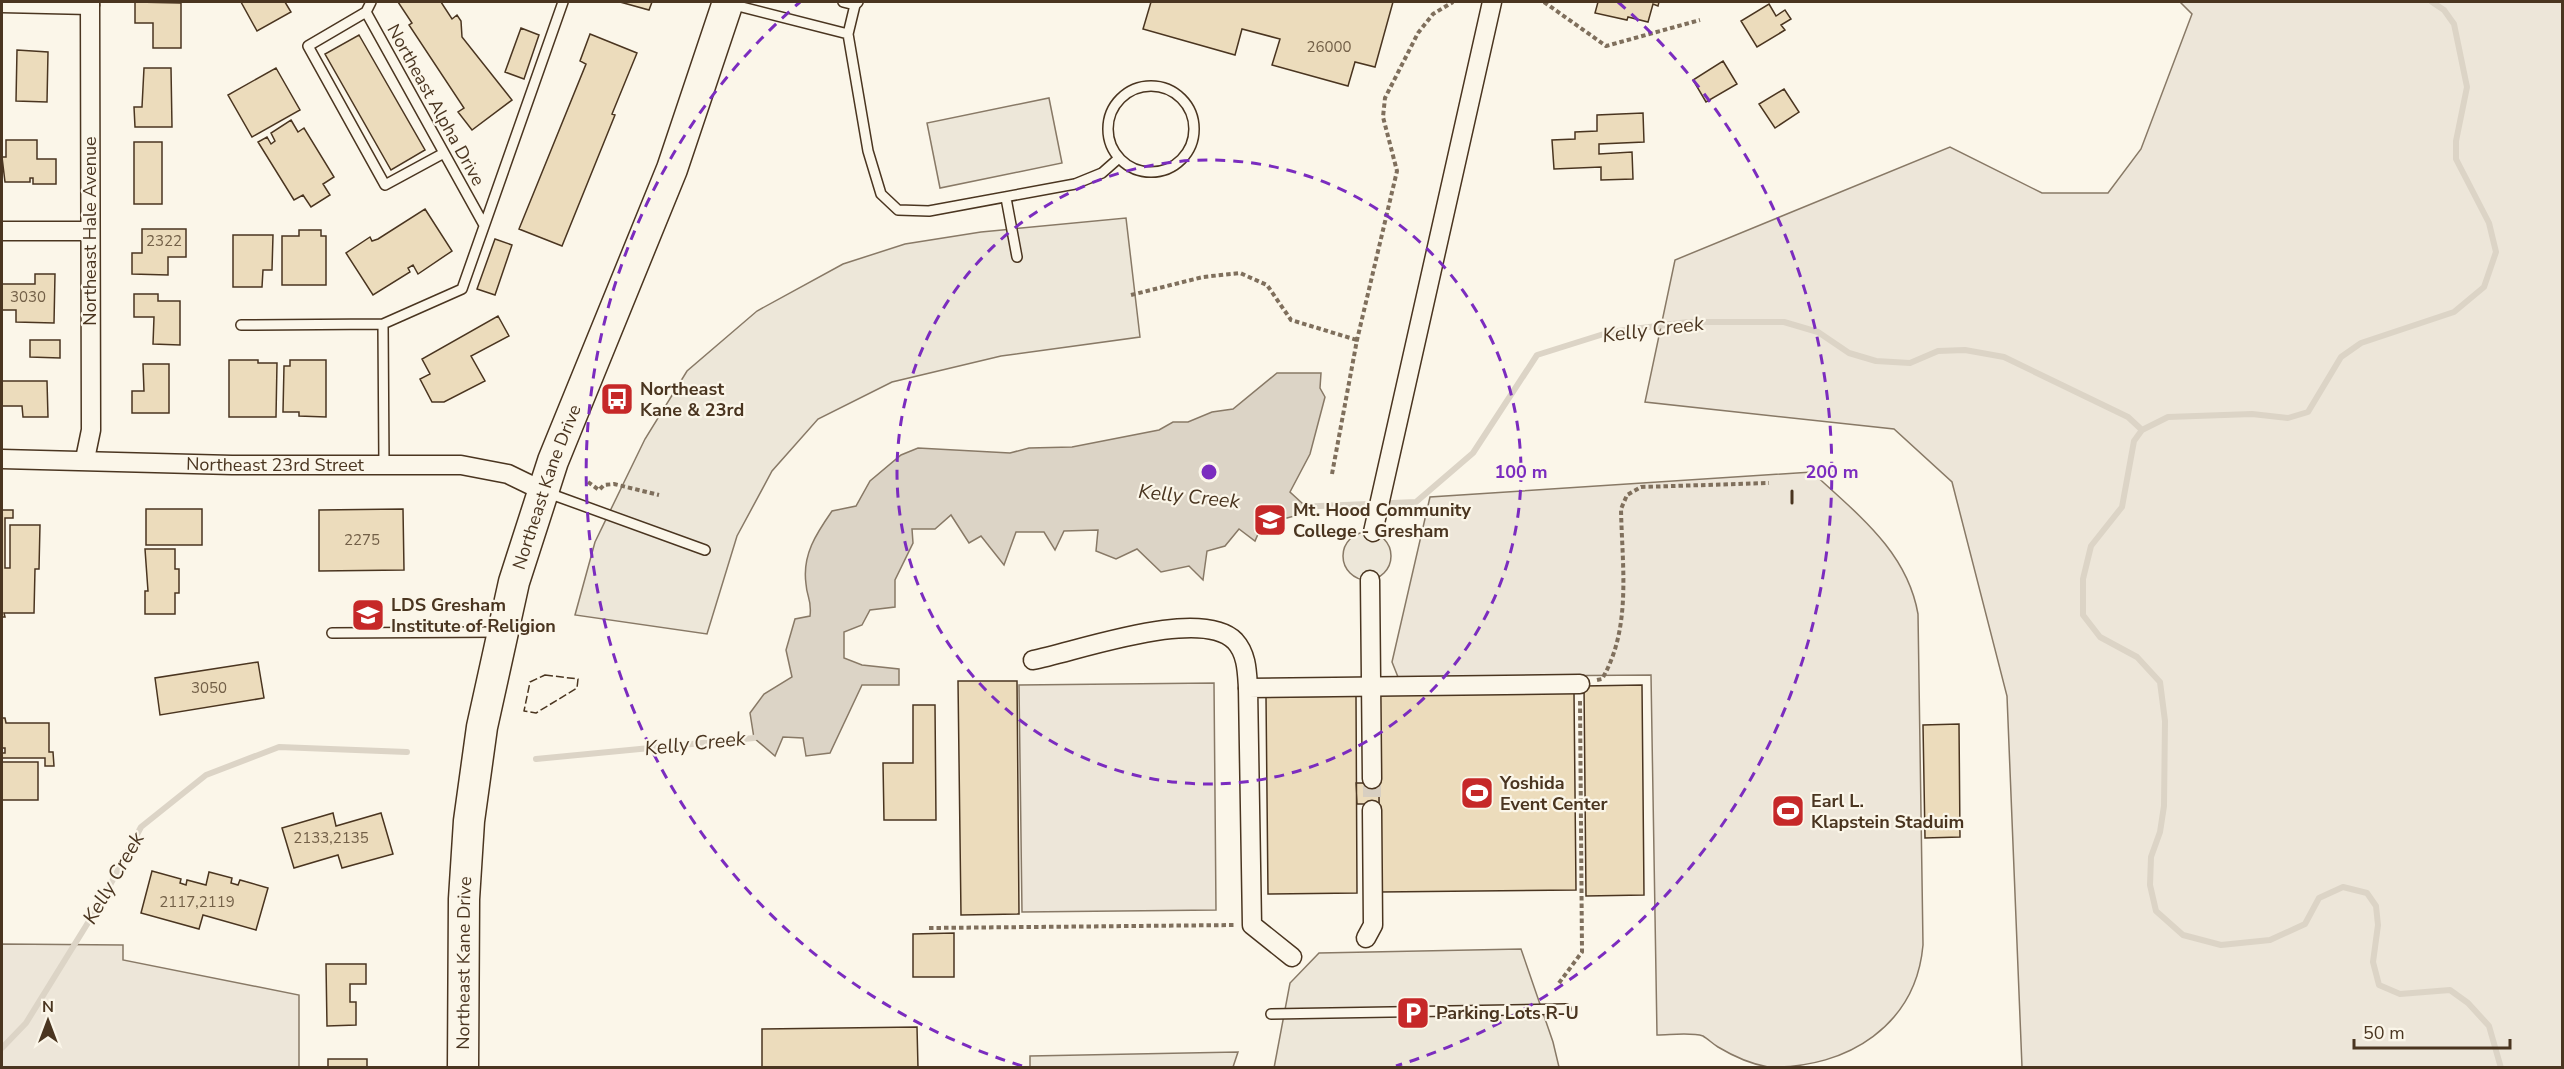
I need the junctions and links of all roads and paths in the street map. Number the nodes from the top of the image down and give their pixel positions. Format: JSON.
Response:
{"nodes":[{"id":1,"x":371,"y":2,"type":"edge"},
{"id":2,"x":562,"y":2,"type":"edge"},
{"id":3,"x":843,"y":2,"type":"edge"},
{"id":4,"x":1453,"y":2,"type":"edge"},
{"id":5,"x":1492,"y":2,"type":"edge"},
{"id":6,"x":1545,"y":2,"type":"edge"},
{"id":7,"x":2,"y":3,"type":"edge"},
{"id":8,"x":90,"y":3,"type":"edge"},
{"id":9,"x":728,"y":3,"type":"edge"},
{"id":10,"x":857,"y":3,"type":"edge"},
{"id":11,"x":366,"y":12,"type":"junction"},
{"id":12,"x":1700,"y":20,"type":"dead end"},
{"id":13,"x":848,"y":34,"type":"junction"},
{"id":14,"x":444,"y":153,"type":"junction"},
{"id":15,"x":1119,"y":158,"type":"junction"},
{"id":16,"x":1006,"y":198,"type":"junction"},
{"id":17,"x":484,"y":225,"type":"junction"},
{"id":18,"x":2,"y":231,"type":"edge"},
{"id":19,"x":89,"y":231,"type":"junction"},
{"id":20,"x":1017,"y":257,"type":"dead end"},
{"id":21,"x":1131,"y":295,"type":"dead end"},
{"id":22,"x":382,"y":324,"type":"junction"},
{"id":23,"x":241,"y":326,"type":"dead end"},
{"id":24,"x":1357,"y":340,"type":"junction"},
{"id":25,"x":2,"y":459,"type":"edge"},
{"id":26,"x":85,"y":459,"type":"junction"},
{"id":27,"x":384,"y":465,"type":"junction"},
{"id":28,"x":1332,"y":474,"type":"dead end"},
{"id":29,"x":588,"y":482,"type":"dead end"},
{"id":30,"x":1769,"y":483,"type":"dead end"},
{"id":31,"x":543,"y":491,"type":"junction"},
{"id":32,"x":659,"y":495,"type":"dead end"},
{"id":33,"x":1373,"y":532,"type":"dead end"},
{"id":34,"x":705,"y":550,"type":"dead end"},
{"id":35,"x":1370,"y":580,"type":"dead end"},
{"id":36,"x":502,"y":632,"type":"junction"},
{"id":37,"x":332,"y":633,"type":"dead end"},
{"id":38,"x":1033,"y":660,"type":"dead end"},
{"id":39,"x":1580,"y":684,"type":"junction"},
{"id":40,"x":1372,"y":686,"type":"junction"},
{"id":41,"x":1248,"y":688,"type":"junction"},
{"id":42,"x":1372,"y":779,"type":"tunnel mouth"},
{"id":43,"x":1372,"y":810,"type":"tunnel mouth"},
{"id":44,"x":1251,"y":925,"type":"junction"},
{"id":45,"x":929,"y":928,"type":"dead end"},
{"id":46,"x":1366,"y":938,"type":"dead end"},
{"id":47,"x":1292,"y":957,"type":"dead end"},
{"id":48,"x":1559,"y":983,"type":"dead end"},
{"id":49,"x":1566,"y":1009,"type":"dead end"},
{"id":50,"x":1271,"y":1014,"type":"dead end"},
{"id":51,"x":463,"y":1068,"type":"edge"}],
"edges":[{"from":1,"to":11,"type":"lane","name":"Northeast Alpha Drive"},
{"from":2,"to":17,"type":"lane","name":"Northeast Alpha Drive"},
{"from":3,"to":10,"type":"lane"},
{"from":4,"to":24,"type":"path"},
{"from":5,"to":33,"type":"street"},
{"from":6,"to":12,"type":"path"},
{"from":7,"to":8,"type":"street"},
{"from":8,"to":19,"type":"street","name":"Northeast Hale Avenue"},
{"from":9,"to":13,"type":"lane"},
{"from":9,"to":31,"type":"main road","name":"Northeast Kane Drive"},
{"from":10,"to":13,"type":"lane"},
{"from":11,"to":14,"type":"lane","name":"Northeast Alpha Drive"},
{"from":11,"to":14,"type":"lane"},
{"from":13,"to":16,"type":"lane"},
{"from":14,"to":17,"type":"lane","name":"Northeast Alpha Drive"},
{"from":15,"to":15,"type":"lane"},
{"from":15,"to":16,"type":"lane"},
{"from":16,"to":20,"type":"lane"},
{"from":17,"to":22,"type":"lane","name":"Northeast Alpha Drive"},
{"from":18,"to":19,"type":"street"},
{"from":19,"to":26,"type":"street","name":"Northeast Hale Avenue"},
{"from":21,"to":24,"type":"path"},
{"from":22,"to":23,"type":"lane"},
{"from":22,"to":27,"type":"lane"},
{"from":24,"to":28,"type":"path"},
{"from":25,"to":26,"type":"street","name":"Northeast 23rd Street"},
{"from":26,"to":27,"type":"street","name":"Northeast 23rd Street"},
{"from":27,"to":31,"type":"street","name":"Northeast 23rd Street"},
{"from":29,"to":32,"type":"path"},
{"from":30,"to":39,"type":"path"},
{"from":31,"to":34,"type":"lane"},
{"from":31,"to":36,"type":"main road","name":"Northeast Kane Drive"},
{"from":35,"to":40,"type":"street"},
{"from":36,"to":37,"type":"lane"},
{"from":36,"to":51,"type":"main road","name":"Northeast Kane Drive"},
{"from":38,"to":41,"type":"street"},
{"from":39,"to":40,"type":"street"},
{"from":39,"to":48,"type":"path"},
{"from":40,"to":41,"type":"street"},
{"from":40,"to":42,"type":"street"},
{"from":41,"to":44,"type":"street"},
{"from":43,"to":46,"type":"street"},
{"from":44,"to":45,"type":"path"},
{"from":44,"to":47,"type":"street"},
{"from":49,"to":50,"type":"lane"}]}
